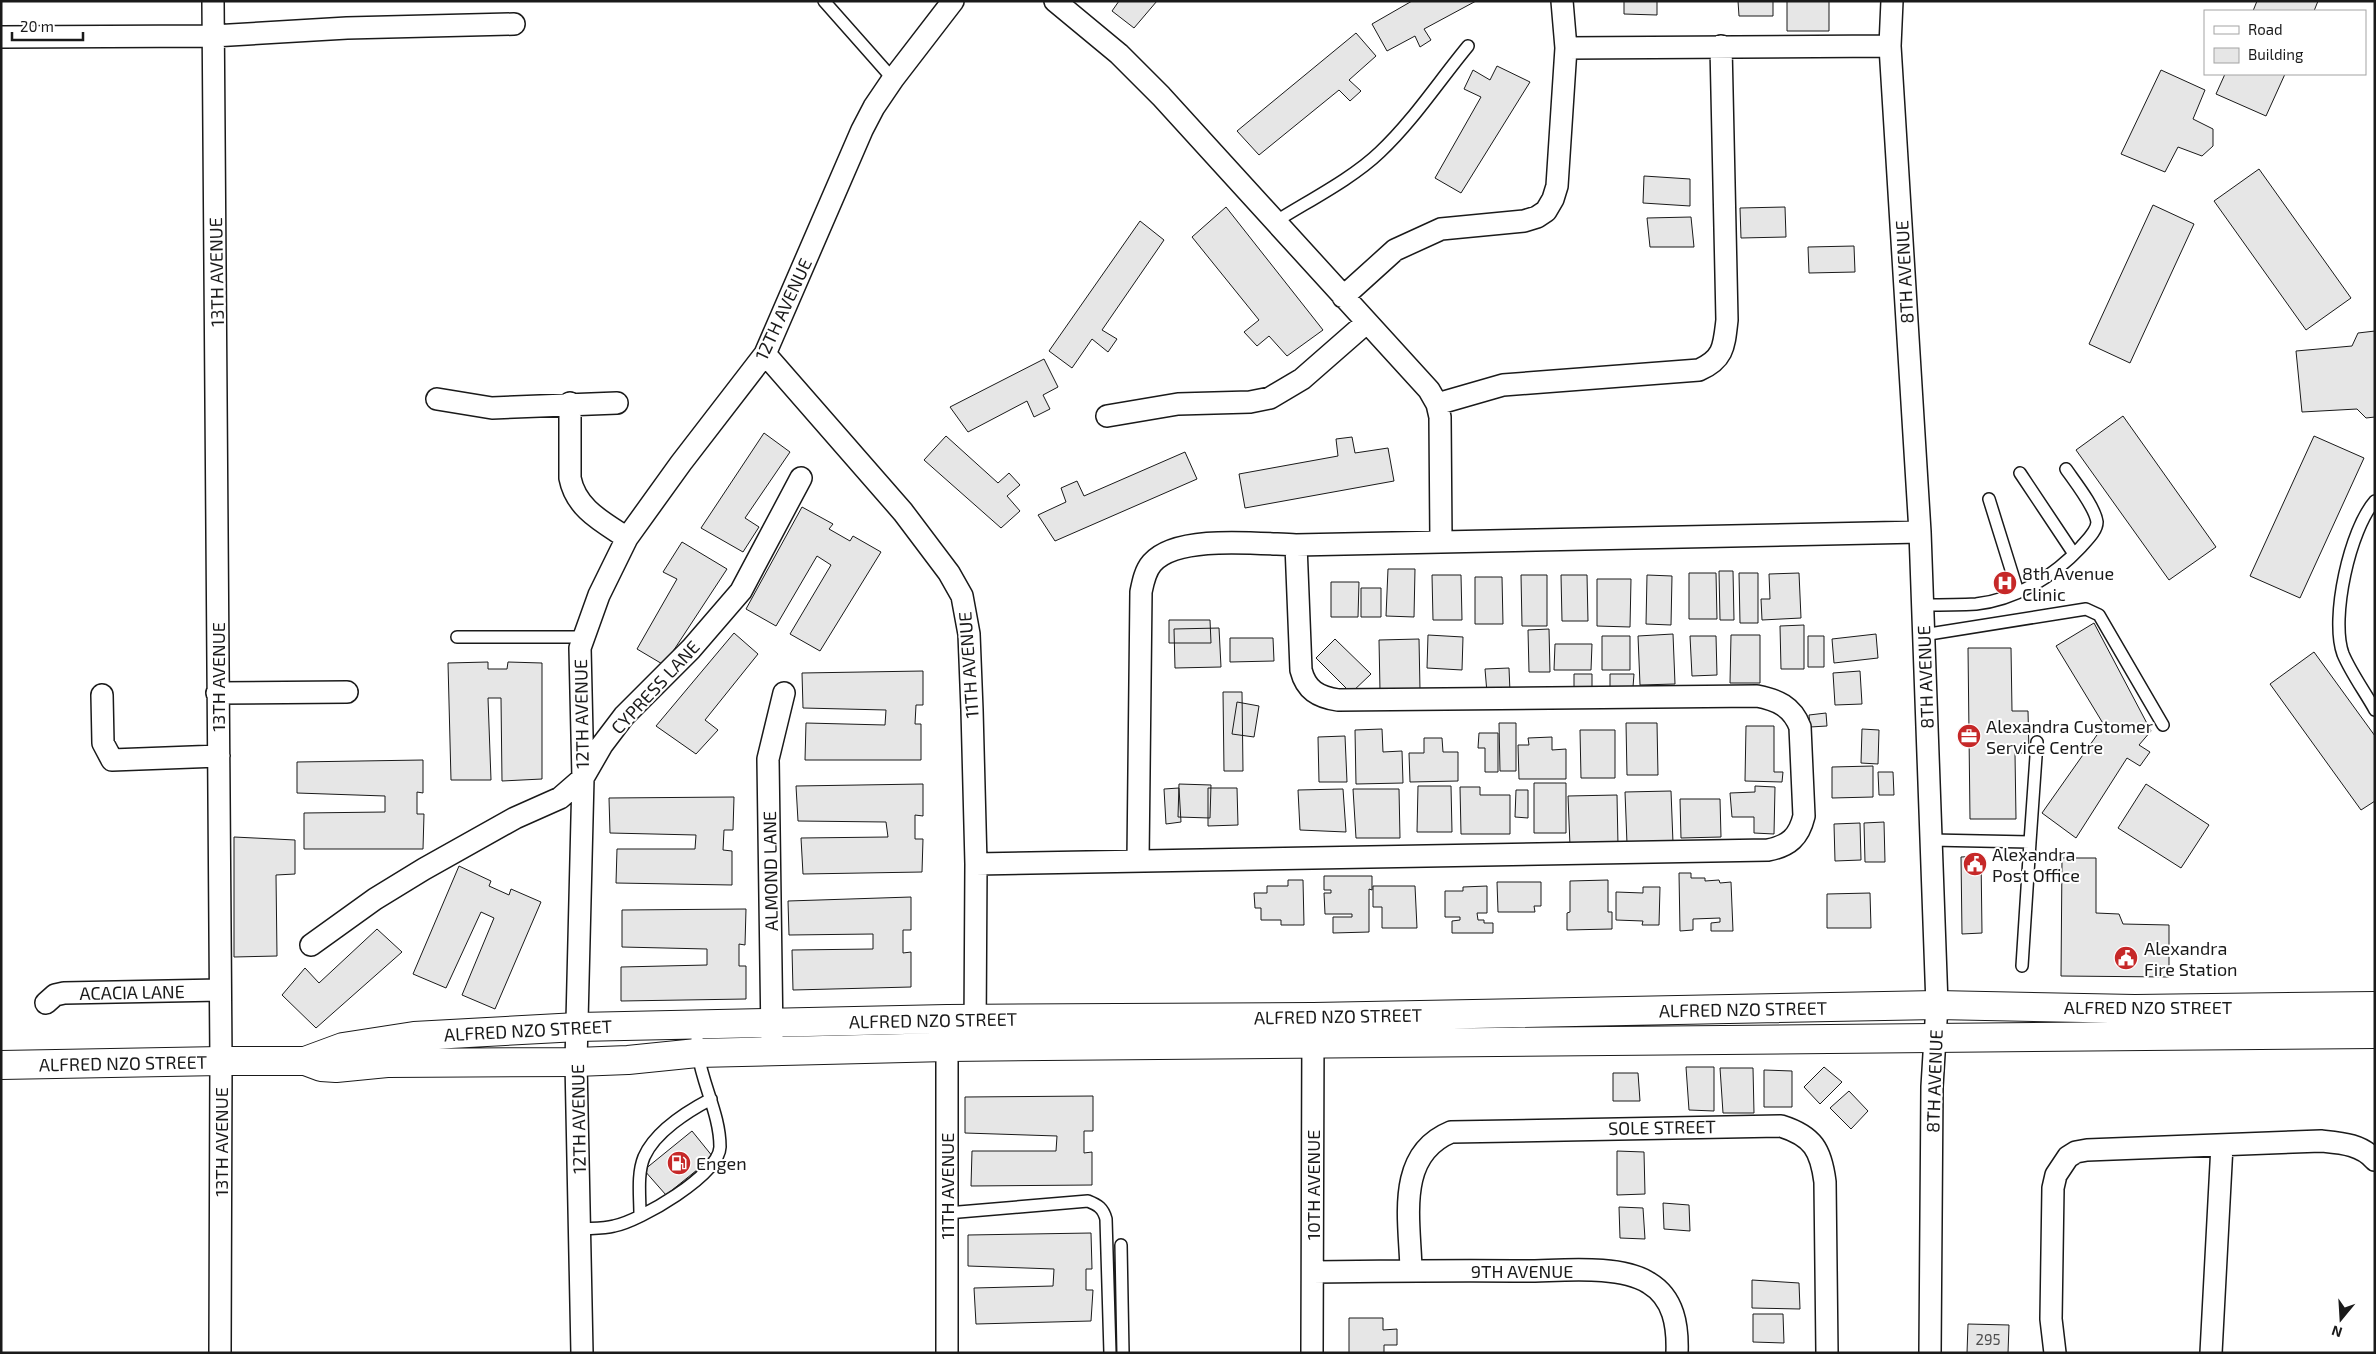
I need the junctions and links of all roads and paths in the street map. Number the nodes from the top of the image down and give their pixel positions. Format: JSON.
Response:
{"nodes":[{"id":1,"x":213,"y":1,"type":"edge"},
{"id":2,"x":824,"y":1,"type":"edge"},
{"id":3,"x":953,"y":1,"type":"edge"},
{"id":4,"x":1055,"y":1,"type":"edge"},
{"id":5,"x":1562,"y":1,"type":"edge"},
{"id":6,"x":1892,"y":1,"type":"edge"},
{"id":7,"x":514,"y":24,"type":"dead end"},
{"id":8,"x":213,"y":36,"type":"junction"},
{"id":9,"x":1,"y":37,"type":"edge"},
{"id":10,"x":1468,"y":46,"type":"dead end"},
{"id":11,"x":1721,"y":46,"type":"junction"},
{"id":12,"x":1890,"y":46,"type":"junction"},
{"id":13,"x":1566,"y":48,"type":"junction"},
{"id":14,"x":894,"y":79,"type":"junction"},
{"id":15,"x":1274,"y":222,"type":"junction"},
{"id":16,"x":1343,"y":297,"type":"junction"},
{"id":17,"x":1366,"y":323,"type":"junction"},
{"id":18,"x":765,"y":354,"type":"junction"},
{"id":19,"x":437,"y":399,"type":"dead end"},
{"id":20,"x":617,"y":403,"type":"dead end"},
{"id":21,"x":570,"y":404,"type":"junction"},
{"id":22,"x":1437,"y":404,"type":"junction"},
{"id":23,"x":1107,"y":416,"type":"dead end"},
{"id":24,"x":2066,"y":469,"type":"dead end"},
{"id":25,"x":2020,"y":473,"type":"dead end"},
{"id":26,"x":801,"y":478,"type":"dead end"},
{"id":27,"x":1989,"y":499,"type":"dead end"},
{"id":28,"x":2375,"y":501,"type":"edge"},
{"id":29,"x":1920,"y":532,"type":"junction"},
{"id":30,"x":627,"y":538,"type":"junction"},
{"id":31,"x":1442,"y":541,"type":"junction"},
{"id":32,"x":1296,"y":545,"type":"junction"},
{"id":33,"x":2074,"y":554,"type":"junction"},
{"id":34,"x":2018,"y":592,"type":"junction"},
{"id":35,"x":1922,"y":605,"type":"junction"},
{"id":36,"x":1923,"y":635,"type":"junction"},
{"id":37,"x":456,"y":637,"type":"dead end"},
{"id":38,"x":583,"y":637,"type":"junction"},
{"id":39,"x":347,"y":692,"type":"dead end"},
{"id":40,"x":217,"y":693,"type":"junction"},
{"id":41,"x":784,"y":693,"type":"dead end"},
{"id":42,"x":102,"y":695,"type":"dead end"},
{"id":43,"x":2375,"y":710,"type":"edge"},
{"id":44,"x":2163,"y":725,"type":"dead end"},
{"id":45,"x":2037,"y":742,"type":"dead end"},
{"id":46,"x":219,"y":756,"type":"junction"},
{"id":47,"x":583,"y":778,"type":"junction"},
{"id":48,"x":1931,"y":840,"type":"junction"},
{"id":49,"x":2030,"y":842,"type":"junction"},
{"id":50,"x":1138,"y":861,"type":"junction"},
{"id":51,"x":976,"y":864,"type":"junction"},
{"id":52,"x":311,"y":944,"type":"dead end"},
{"id":53,"x":2022,"y":966,"type":"dead end"},
{"id":54,"x":220,"y":990,"type":"junction"},
{"id":55,"x":46,"y":1003,"type":"dead end"},
{"id":56,"x":1937,"y":1005,"type":"junction"},
{"id":57,"x":2375,"y":1006,"type":"edge"},
{"id":58,"x":947,"y":1019,"type":"junction"},
{"id":59,"x":975,"y":1019,"type":"junction"},
{"id":60,"x":772,"y":1022,"type":"junction"},
{"id":61,"x":2136,"y":1022,"type":"junction"},
{"id":62,"x":698,"y":1024,"type":"junction"},
{"id":63,"x":578,"y":1027,"type":"junction"},
{"id":64,"x":1313,"y":1030,"type":"junction"},
{"id":65,"x":2375,"y":1034,"type":"edge"},
{"id":66,"x":1936,"y":1038,"type":"junction"},
{"id":67,"x":947,"y":1046,"type":"junction"},
{"id":68,"x":976,"y":1046,"type":"junction"},
{"id":69,"x":773,"y":1051,"type":"junction"},
{"id":70,"x":697,"y":1054,"type":"junction"},
{"id":71,"x":221,"y":1061,"type":"junction"},
{"id":72,"x":305,"y":1061,"type":"junction"},
{"id":73,"x":576,"y":1062,"type":"junction"},
{"id":74,"x":1,"y":1066,"type":"edge"},
{"id":75,"x":711,"y":1100,"type":"junction"},
{"id":76,"x":2222,"y":1145,"type":"junction"},
{"id":77,"x":2375,"y":1160,"type":"edge"},
{"id":78,"x":947,"y":1213,"type":"junction"},
{"id":79,"x":640,"y":1214,"type":"junction"},
{"id":80,"x":579,"y":1228,"type":"junction"},
{"id":81,"x":1121,"y":1245,"type":"dead end"},
{"id":82,"x":1411,"y":1270,"type":"junction"},
{"id":83,"x":1313,"y":1272,"type":"junction"},
{"id":84,"x":220,"y":1353,"type":"edge"},
{"id":85,"x":582,"y":1353,"type":"edge"},
{"id":86,"x":947,"y":1353,"type":"edge"},
{"id":87,"x":1110,"y":1353,"type":"edge"},
{"id":88,"x":1123,"y":1353,"type":"edge"},
{"id":89,"x":1312,"y":1353,"type":"edge"},
{"id":90,"x":1677,"y":1353,"type":"edge"},
{"id":91,"x":1827,"y":1353,"type":"edge"},
{"id":92,"x":1930,"y":1353,"type":"edge"},
{"id":93,"x":2055,"y":1353,"type":"edge"},
{"id":94,"x":2211,"y":1353,"type":"edge"}],
"edges":[{"from":1,"to":8,"type":"street","name":"13TH AVENUE"},
{"from":2,"to":14,"type":"lane"},
{"from":3,"to":14,"type":"street","name":"12TH AVENUE"},
{"from":4,"to":15,"type":"street"},
{"from":5,"to":13,"type":"street"},
{"from":6,"to":12,"type":"street","name":"8TH AVENUE"},
{"from":7,"to":8,"type":"street"},
{"from":8,"to":9,"type":"street"},
{"from":8,"to":40,"type":"street","name":"13TH AVENUE"},
{"from":10,"to":15,"type":"lane"},
{"from":11,"to":12,"type":"street"},
{"from":11,"to":13,"type":"street"},
{"from":11,"to":22,"type":"street"},
{"from":12,"to":29,"type":"street","name":"8TH AVENUE"},
{"from":13,"to":16,"type":"street"},
{"from":14,"to":18,"type":"street","name":"12TH AVENUE"},
{"from":15,"to":16,"type":"street"},
{"from":16,"to":17,"type":"street"},
{"from":17,"to":22,"type":"street"},
{"from":17,"to":23,"type":"street"},
{"from":18,"to":30,"type":"street","name":"12TH AVENUE"},
{"from":18,"to":51,"type":"street","name":"11TH AVENUE"},
{"from":19,"to":21,"type":"street"},
{"from":20,"to":21,"type":"street"},
{"from":21,"to":30,"type":"street"},
{"from":22,"to":31,"type":"street"},
{"from":24,"to":33,"type":"lane"},
{"from":25,"to":33,"type":"lane"},
{"from":26,"to":47,"type":"street","name":"CYPRESS LANE"},
{"from":27,"to":34,"type":"lane"},
{"from":28,"to":43,"type":"lane"},
{"from":29,"to":31,"type":"street"},
{"from":29,"to":35,"type":"street","name":"8TH AVENUE"},
{"from":30,"to":38,"type":"street","name":"12TH AVENUE"},
{"from":31,"to":32,"type":"street"},
{"from":32,"to":50,"type":"street"},
{"from":32,"to":50,"type":"street"},
{"from":33,"to":34,"type":"lane"},
{"from":34,"to":35,"type":"lane"},
{"from":35,"to":36,"type":"street","name":"8TH AVENUE"},
{"from":36,"to":44,"type":"lane"},
{"from":36,"to":48,"type":"street","name":"8TH AVENUE"},
{"from":37,"to":38,"type":"lane"},
{"from":38,"to":47,"type":"street","name":"12TH AVENUE"},
{"from":39,"to":40,"type":"street"},
{"from":40,"to":46,"type":"street","name":"13TH AVENUE"},
{"from":41,"to":60,"type":"street","name":"ALMOND LANE"},
{"from":42,"to":46,"type":"street"},
{"from":45,"to":49,"type":"lane"},
{"from":46,"to":54,"type":"street","name":"13TH AVENUE"},
{"from":47,"to":52,"type":"street","name":"CYPRESS LANE"},
{"from":47,"to":63,"type":"street","name":"12TH AVENUE"},
{"from":48,"to":49,"type":"lane"},
{"from":48,"to":56,"type":"street","name":"8TH AVENUE"},
{"from":49,"to":53,"type":"lane"},
{"from":50,"to":51,"type":"street"},
{"from":51,"to":59,"type":"street","name":"11TH AVENUE"},
{"from":54,"to":55,"type":"street","name":"ACACIA LANE"},
{"from":54,"to":71,"type":"street","name":"13TH AVENUE"},
{"from":56,"to":61,"type":"street","name":"ALFRED NZO STREET"},
{"from":56,"to":64,"type":"street","name":"ALFRED NZO STREET"},
{"from":56,"to":66,"type":"street","name":"8TH AVENUE"},
{"from":57,"to":61,"type":"street","name":"ALFRED NZO STREET"},
{"from":58,"to":59,"type":"street","name":"ALFRED NZO STREET"},
{"from":58,"to":60,"type":"street","name":"ALFRED NZO STREET"},
{"from":58,"to":67,"type":"street","name":"11TH AVENUE"},
{"from":59,"to":64,"type":"street","name":"ALFRED NZO STREET"},
{"from":59,"to":68,"type":"street","name":"11TH AVENUE"},
{"from":60,"to":62,"type":"street","name":"ALFRED NZO STREET"},
{"from":60,"to":69,"type":"street","name":"ALMOND LANE"},
{"from":61,"to":65,"type":"street","name":"ALFRED NZO STREET"},
{"from":61,"to":66,"type":"street","name":"ALFRED NZO STREET"},
{"from":62,"to":63,"type":"street","name":"ALFRED NZO STREET"},
{"from":62,"to":70,"type":"lane"},
{"from":63,"to":72,"type":"street","name":"ALFRED NZO STREET"},
{"from":63,"to":73,"type":"street","name":"12TH AVENUE"},
{"from":64,"to":66,"type":"street","name":"ALFRED NZO STREET"},
{"from":64,"to":68,"type":"street","name":"ALFRED NZO STREET"},
{"from":64,"to":83,"type":"street","name":"10TH AVENUE"},
{"from":66,"to":92,"type":"street","name":"8TH AVENUE"},
{"from":67,"to":68,"type":"street","name":"ALFRED NZO STREET"},
{"from":67,"to":69,"type":"street","name":"ALFRED NZO STREET"},
{"from":67,"to":78,"type":"street","name":"11TH AVENUE"},
{"from":69,"to":70,"type":"street","name":"ALFRED NZO STREET"},
{"from":70,"to":73,"type":"street","name":"ALFRED NZO STREET"},
{"from":70,"to":75,"type":"lane"},
{"from":71,"to":72,"type":"street","name":"ALFRED NZO STREET"},
{"from":71,"to":74,"type":"street","name":"ALFRED NZO STREET"},
{"from":71,"to":84,"type":"street","name":"13TH AVENUE"},
{"from":72,"to":73,"type":"street","name":"ALFRED NZO STREET"},
{"from":73,"to":80,"type":"street","name":"12TH AVENUE"},
{"from":75,"to":79,"type":"lane"},
{"from":75,"to":79,"type":"lane"},
{"from":76,"to":77,"type":"street"},
{"from":76,"to":93,"type":"street"},
{"from":76,"to":94,"type":"street"},
{"from":78,"to":86,"type":"street","name":"11TH AVENUE"},
{"from":78,"to":87,"type":"lane"},
{"from":79,"to":80,"type":"lane"},
{"from":80,"to":85,"type":"street","name":"12TH AVENUE"},
{"from":81,"to":88,"type":"lane"},
{"from":82,"to":83,"type":"street","name":"9TH AVENUE"},
{"from":82,"to":90,"type":"street","name":"9TH AVENUE"},
{"from":82,"to":91,"type":"street","name":"SOLE STREET"},
{"from":83,"to":89,"type":"street","name":"10TH AVENUE"}]}
